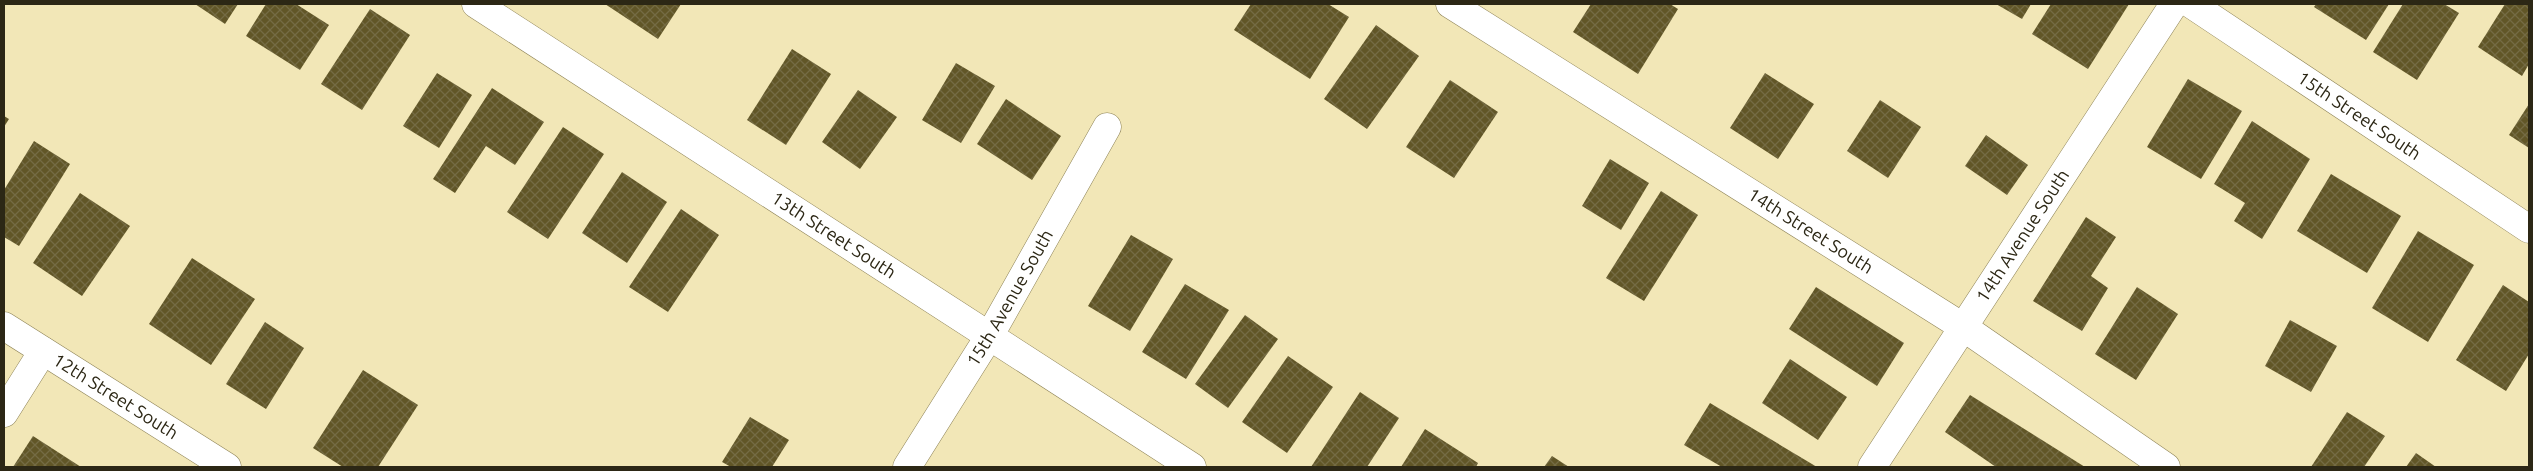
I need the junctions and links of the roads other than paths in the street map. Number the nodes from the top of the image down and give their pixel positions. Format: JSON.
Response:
{"nodes":[{"id":1,"x":476,"y":4,"type":"edge"},
{"id":2,"x":1450,"y":4,"type":"edge"},
{"id":3,"x":2174,"y":4,"type":"edge"},
{"id":4,"x":2191,"y":4,"type":"edge"},
{"id":5,"x":1107,"y":127,"type":"dead end"},
{"id":6,"x":2529,"y":229,"type":"edge"},
{"id":7,"x":4,"y":326,"type":"edge"},
{"id":8,"x":1963,"y":327,"type":"junction"},
{"id":9,"x":990,"y":335,"type":"junction"},
{"id":10,"x":43,"y":351,"type":"junction"},
{"id":11,"x":4,"y":412,"type":"edge"},
{"id":12,"x":227,"y":467,"type":"edge"},
{"id":13,"x":907,"y":467,"type":"edge"},
{"id":14,"x":1192,"y":467,"type":"edge"},
{"id":15,"x":1872,"y":467,"type":"edge"},
{"id":16,"x":2166,"y":467,"type":"edge"}],
"edges":[{"from":1,"to":9,"type":"street","name":"13th Street South"},
{"from":2,"to":8,"type":"street","name":"14th Street South"},
{"from":3,"to":8,"type":"street","name":"14th Avenue South"},
{"from":4,"to":6,"type":"street","name":"15th Street South"},
{"from":5,"to":9,"type":"street","name":"15th Avenue South"},
{"from":7,"to":10,"type":"street","name":"12th Street South"},
{"from":8,"to":15,"type":"street","name":"14th Avenue South"},
{"from":8,"to":16,"type":"street","name":"14th Street South"},
{"from":9,"to":13,"type":"street","name":"15th Avenue South"},
{"from":9,"to":14,"type":"street","name":"13th Street South"},
{"from":10,"to":11,"type":"street"},
{"from":10,"to":12,"type":"street","name":"12th Street South"}]}
